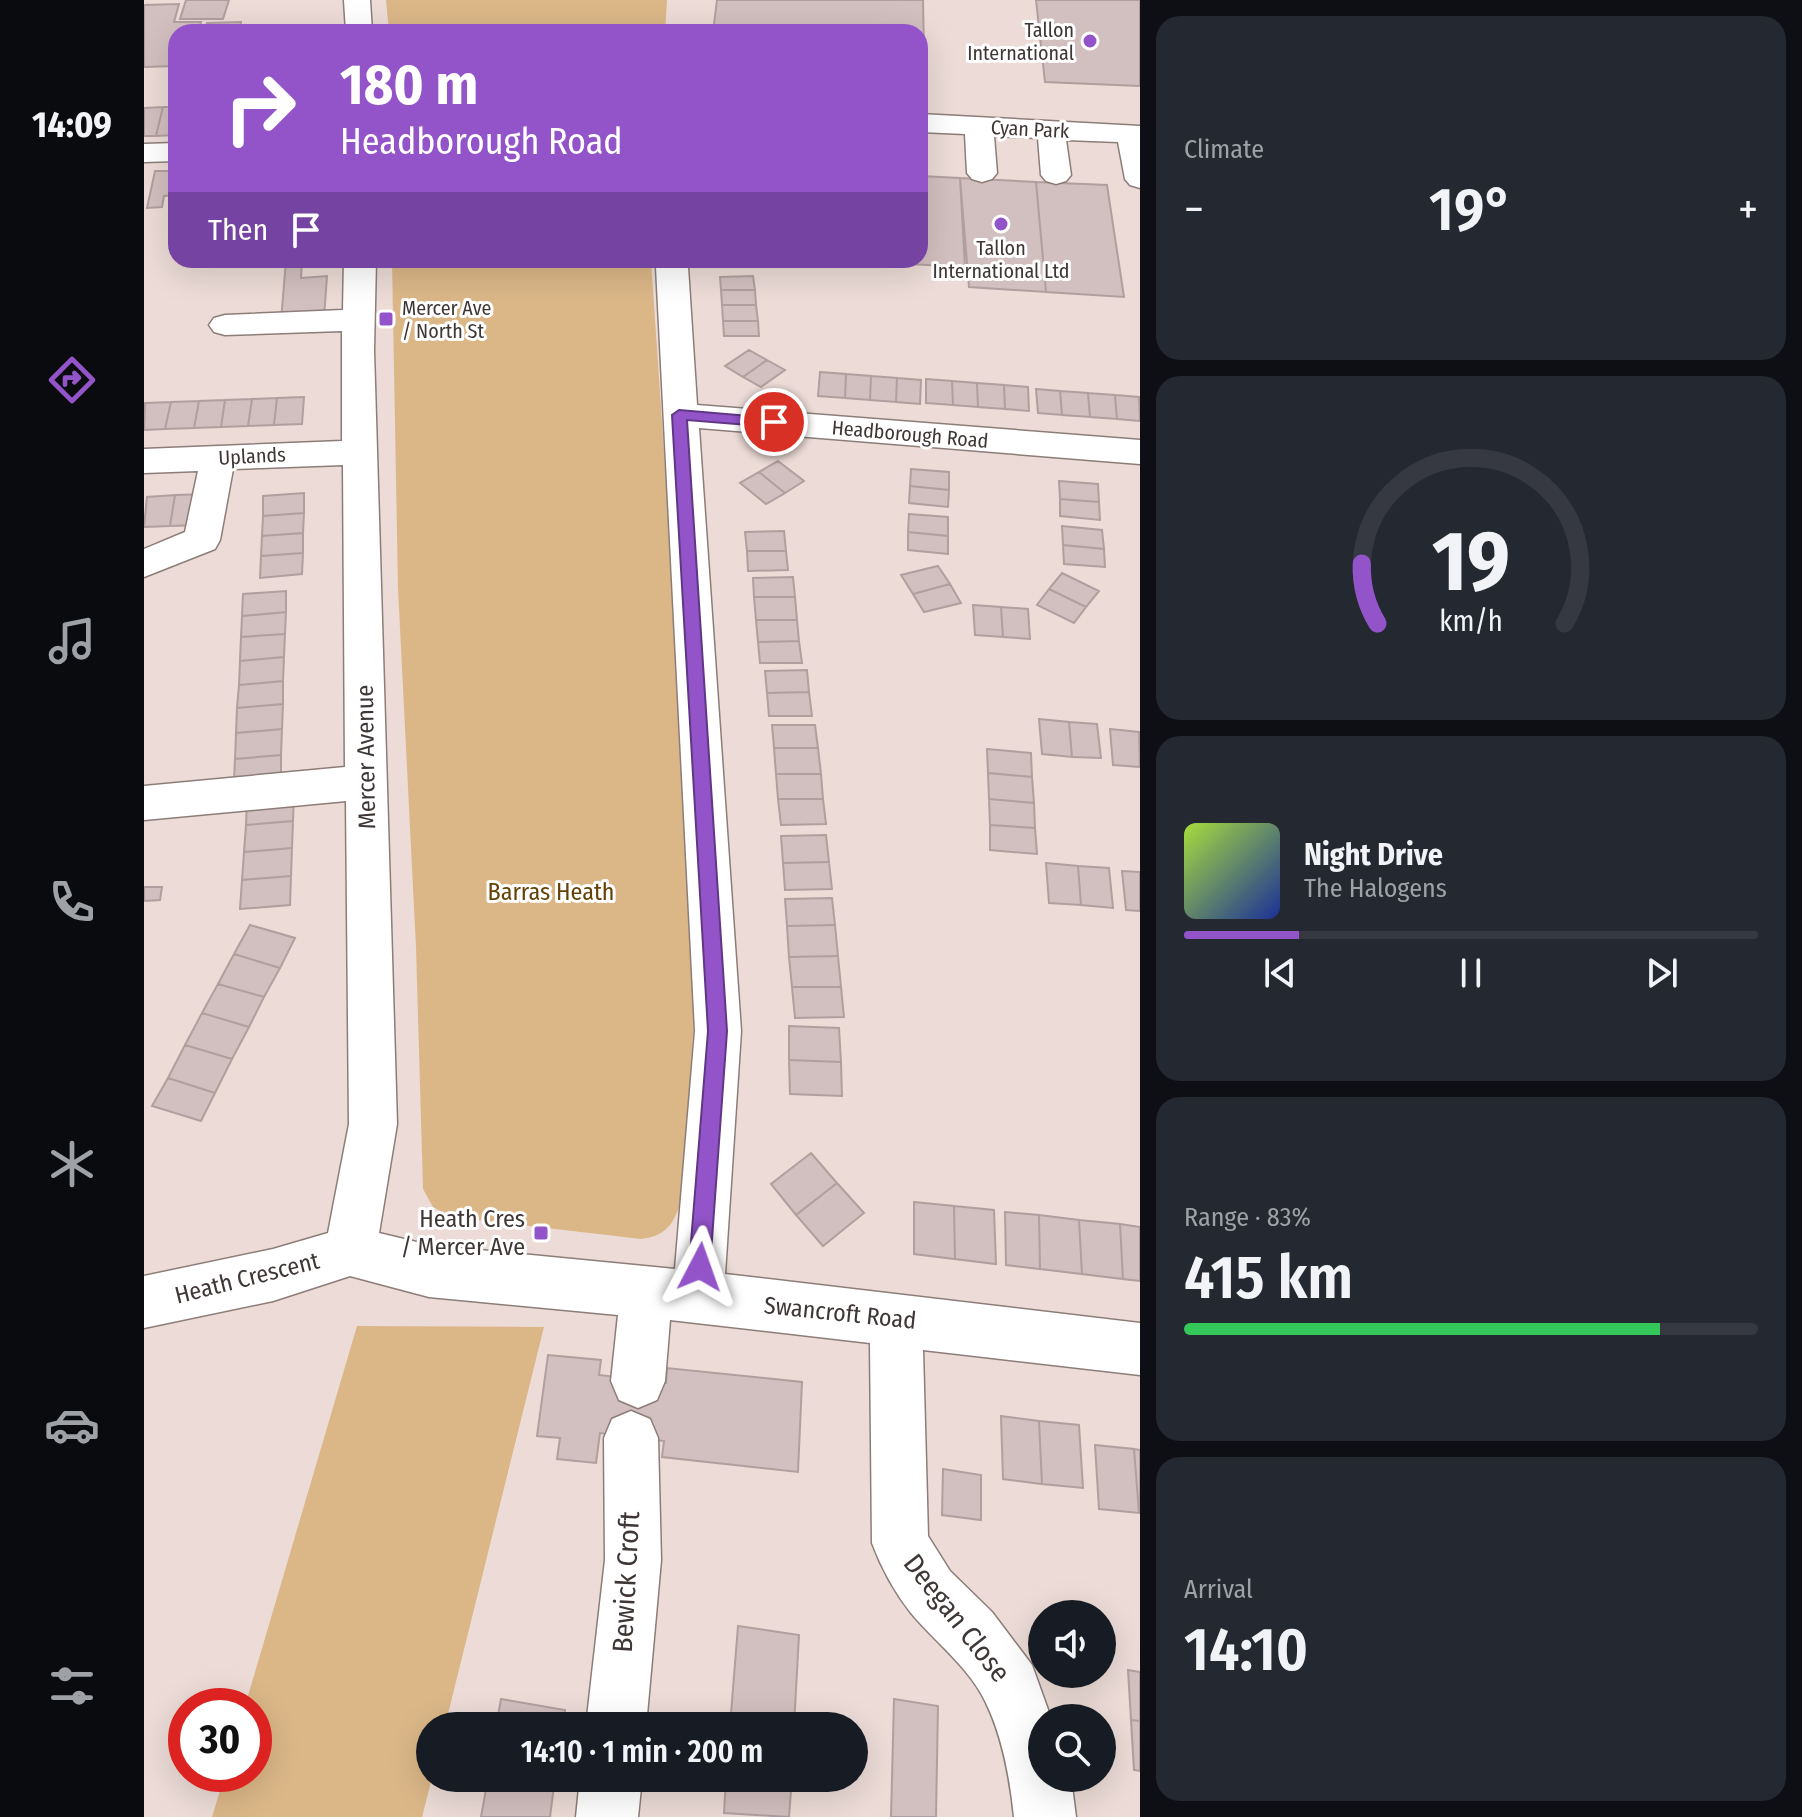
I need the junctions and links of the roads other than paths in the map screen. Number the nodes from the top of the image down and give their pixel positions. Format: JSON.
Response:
{"nodes":[{"id":1,"x":357,"y":0,"type":"edge"},
{"id":2,"x":358,"y":24,"type":"edge"},
{"id":3,"x":928,"y":123,"type":"edge"},
{"id":4,"x":979,"y":126,"type":"junction"},
{"id":5,"x":1051,"y":130,"type":"junction"},
{"id":6,"x":168,"y":152,"type":"edge"},
{"id":7,"x":144,"y":153,"type":"edge"},
{"id":8,"x":1137,"y":153,"type":"edge"},
{"id":9,"x":982,"y":173,"type":"dead end"},
{"id":10,"x":1056,"y":175,"type":"dead end"},
{"id":11,"x":360,"y":268,"type":"edge"},
{"id":12,"x":672,"y":268,"type":"edge"},
{"id":13,"x":358,"y":320,"type":"junction"},
{"id":14,"x":225,"y":325,"type":"dead end"},
{"id":15,"x":679,"y":415,"type":"junction"},
{"id":16,"x":360,"y":452,"type":"junction"},
{"id":17,"x":1140,"y":452,"type":"edge"},
{"id":18,"x":218,"y":458,"type":"junction"},
{"id":19,"x":144,"y":461,"type":"edge"},
{"id":20,"x":144,"y":564,"type":"edge"},
{"id":21,"x":367,"y":782,"type":"junction"},
{"id":22,"x":144,"y":803,"type":"edge"},
{"id":23,"x":350,"y":1251,"type":"junction"},
{"id":24,"x":643,"y":1293,"type":"junction"},
{"id":25,"x":698,"y":1297,"type":"junction"},
{"id":26,"x":144,"y":1302,"type":"edge"},
{"id":27,"x":896,"y":1319,"type":"junction"},
{"id":28,"x":1140,"y":1349,"type":"edge"},
{"id":29,"x":638,"y":1381,"type":"dead end"},
{"id":30,"x":631,"y":1438,"type":"dead end"},
{"id":31,"x":617,"y":1712,"type":"edge"},
{"id":32,"x":610,"y":1792,"type":"edge"},
{"id":33,"x":607,"y":1817,"type":"edge"},
{"id":34,"x":1045,"y":1817,"type":"edge"}],
"edges":[{"from":1,"to":2,"type":"street"},
{"from":3,"to":4,"type":"street","name":"Cyan Park"},
{"from":4,"to":5,"type":"street","name":"Cyan Park"},
{"from":4,"to":9,"type":"street"},
{"from":5,"to":8,"type":"street","name":"Cyan Park"},
{"from":5,"to":10,"type":"street"},
{"from":6,"to":7,"type":"street"},
{"from":11,"to":13,"type":"street","name":"Mercer Avenue"},
{"from":12,"to":15,"type":"street"},
{"from":13,"to":14,"type":"street"},
{"from":13,"to":16,"type":"street","name":"Mercer Avenue"},
{"from":15,"to":17,"type":"street","name":"Headborough Road"},
{"from":15,"to":25,"type":"street"},
{"from":16,"to":18,"type":"street","name":"Uplands"},
{"from":16,"to":21,"type":"street","name":"Mercer Avenue"},
{"from":18,"to":19,"type":"street","name":"Uplands"},
{"from":18,"to":20,"type":"street"},
{"from":21,"to":22,"type":"street"},
{"from":21,"to":23,"type":"street","name":"Mercer Avenue"},
{"from":23,"to":24,"type":"street","name":"Swancroft Road"},
{"from":23,"to":26,"type":"street","name":"Heath Crescent"},
{"from":24,"to":25,"type":"street","name":"Swancroft Road"},
{"from":24,"to":29,"type":"street"},
{"from":25,"to":27,"type":"street","name":"Swancroft Road"},
{"from":27,"to":28,"type":"street","name":"Swancroft Road"},
{"from":27,"to":34,"type":"street","name":"Deegan Close"},
{"from":30,"to":31,"type":"street","name":"Bewick Croft"},
{"from":32,"to":33,"type":"street"}]}
